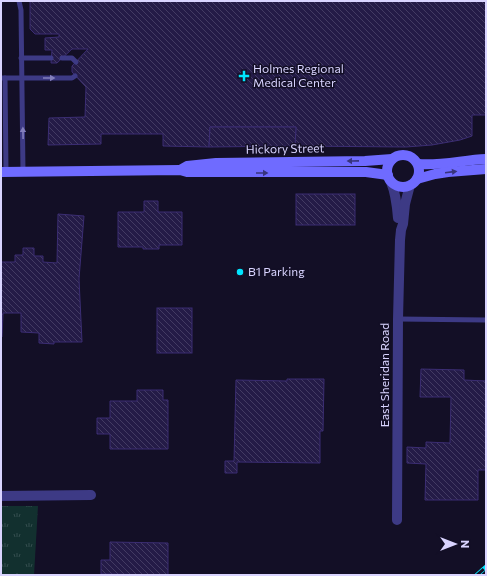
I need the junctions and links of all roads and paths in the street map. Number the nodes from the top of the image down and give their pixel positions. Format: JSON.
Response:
{"nodes":[{"id":1,"x":19,"y":1,"type":"edge"},
{"id":2,"x":21,"y":58,"type":"junction"},
{"id":3,"x":52,"y":58,"type":"dead end"},
{"id":4,"x":62,"y":58,"type":"dead end"},
{"id":5,"x":76,"y":62,"type":"dead end"},
{"id":6,"x":75,"y":76,"type":"dead end"},
{"id":7,"x":3,"y":78,"type":"edge"},
{"id":8,"x":22,"y":78,"type":"junction"},
{"id":9,"x":392,"y":159,"type":"junction"},
{"id":10,"x":486,"y":159,"type":"edge"},
{"id":11,"x":284,"y":162,"type":"junction"},
{"id":12,"x":216,"y":163,"type":"junction"},
{"id":13,"x":418,"y":164,"type":"junction"},
{"id":14,"x":486,"y":169,"type":"edge"},
{"id":15,"x":180,"y":170,"type":"junction"},
{"id":16,"x":3,"y":172,"type":"edge"},
{"id":17,"x":23,"y":172,"type":"junction"},
{"id":18,"x":223,"y":173,"type":"junction"},
{"id":19,"x":284,"y":173,"type":"junction"},
{"id":20,"x":390,"y":179,"type":"junction"},
{"id":21,"x":413,"y":182,"type":"junction"},
{"id":22,"x":400,"y":230,"type":"junction"},
{"id":23,"x":398,"y":319,"type":"junction"},
{"id":24,"x":486,"y":320,"type":"edge"},
{"id":25,"x":90,"y":495,"type":"dead end"},
{"id":26,"x":1,"y":496,"type":"edge"},
{"id":27,"x":397,"y":520,"type":"dead end"}],
"edges":[{"from":1,"to":2,"type":"lane"},
{"from":2,"to":3,"type":"lane"},
{"from":2,"to":8,"type":"lane"},
{"from":4,"to":5,"type":"lane"},
{"from":8,"to":6,"type":"lane","one_way":true},
{"from":7,"to":8,"type":"lane"},
{"from":7,"to":16,"type":"lane"},
{"from":17,"to":8,"type":"lane","one_way":true},
{"from":9,"to":11,"type":"street","name":"Hickory Street","one_way":true},
{"from":9,"to":13,"type":"street"},
{"from":9,"to":20,"type":"street"},
{"from":10,"to":13,"type":"street"},
{"from":11,"to":12,"type":"street","name":"Hickory Street"},
{"from":11,"to":19,"type":"street"},
{"from":12,"to":15,"type":"street","name":"Hickory Street"},
{"from":12,"to":18,"type":"lane"},
{"from":13,"to":21,"type":"street"},
{"from":21,"to":14,"type":"street","one_way":true},
{"from":15,"to":17,"type":"street","name":"Hickory Street"},
{"from":15,"to":18,"type":"street","name":"Hickory Street"},
{"from":16,"to":17,"type":"street","name":"Hickory Street"},
{"from":18,"to":19,"type":"street","name":"Hickory Street","one_way":true},
{"from":19,"to":20,"type":"street","name":"Hickory Street"},
{"from":20,"to":21,"type":"street"},
{"from":20,"to":22,"type":"street","name":"East Sheridan Road"},
{"from":21,"to":22,"type":"street","name":"East Sheridan Road"},
{"from":22,"to":23,"type":"street","name":"East Sheridan Road"},
{"from":23,"to":24,"type":"lane"},
{"from":23,"to":27,"type":"street","name":"East Sheridan Road"},
{"from":25,"to":26,"type":"street"}]}
